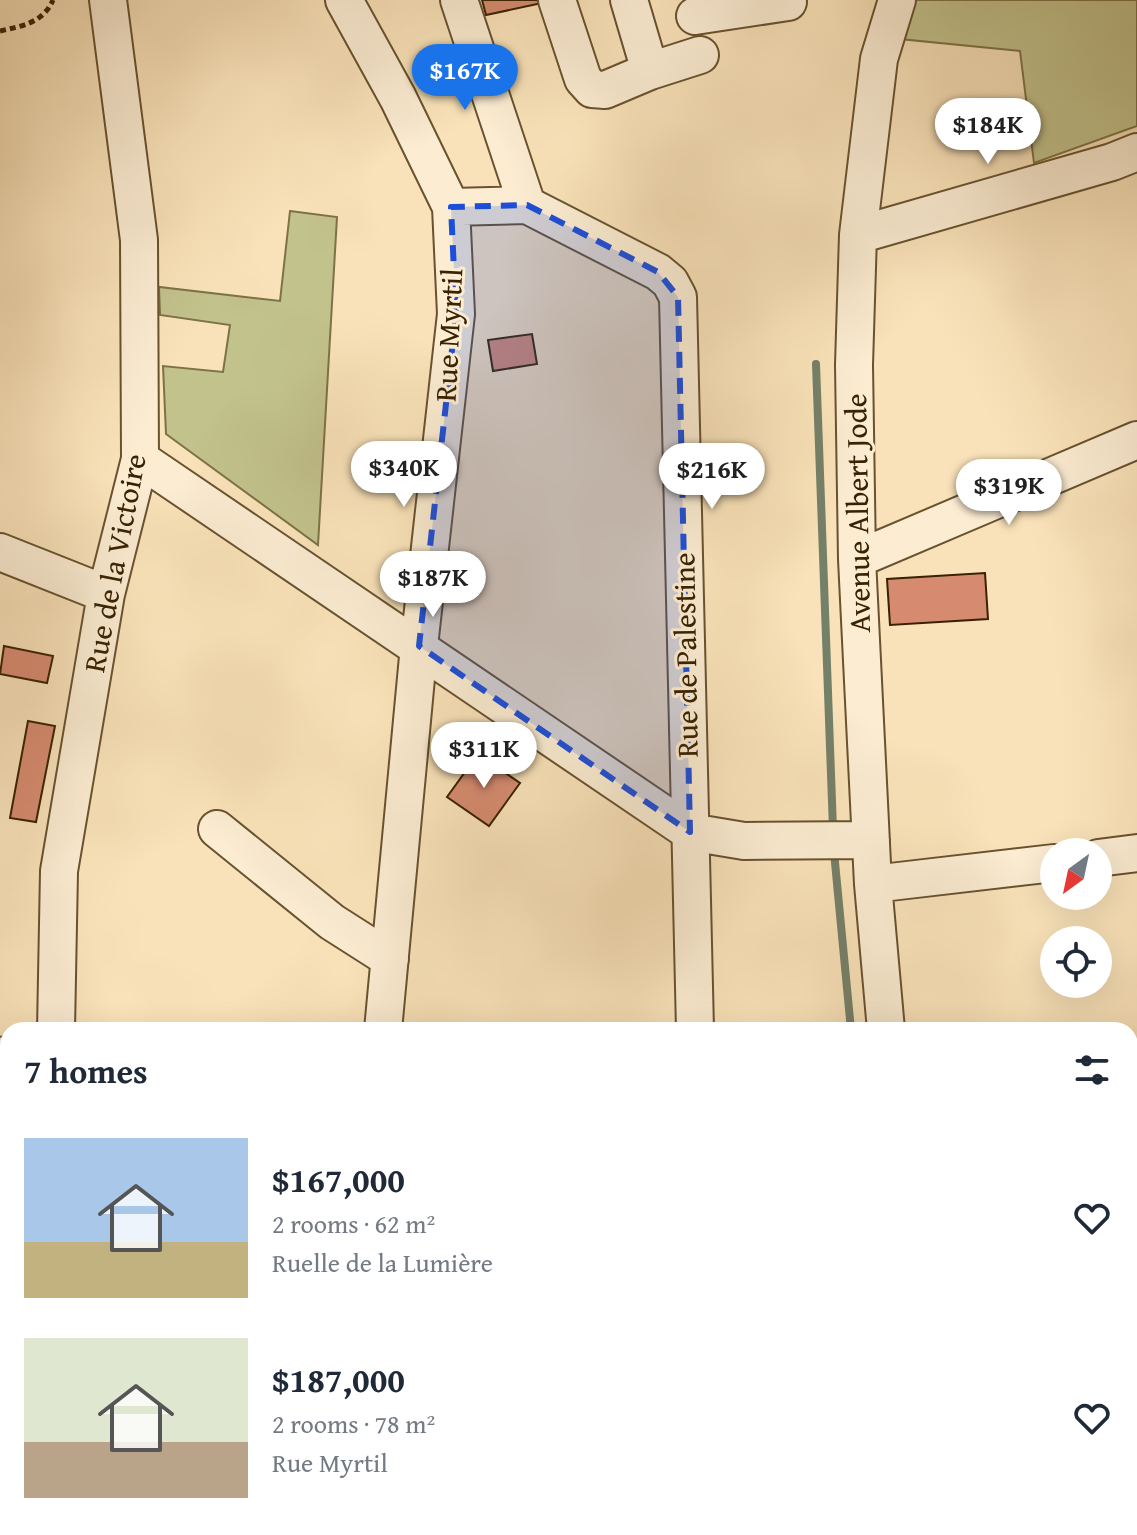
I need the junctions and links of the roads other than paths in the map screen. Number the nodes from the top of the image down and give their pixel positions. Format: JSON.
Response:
{"nodes":[{"id":1,"x":108,"y":0,"type":"edge"},
{"id":2,"x":344,"y":0,"type":"edge"},
{"id":3,"x":459,"y":0,"type":"edge"},
{"id":4,"x":557,"y":0,"type":"edge"},
{"id":5,"x":629,"y":0,"type":"edge"},
{"id":6,"x":897,"y":0,"type":"edge"},
{"id":7,"x":788,"y":2,"type":"edge"},
{"id":8,"x":694,"y":8,"type":"edge"},
{"id":9,"x":650,"y":71,"type":"junction"},
{"id":10,"x":1137,"y":152,"type":"edge"},
{"id":11,"x":527,"y":205,"type":"junction"},
{"id":12,"x":451,"y":207,"type":"junction"},
{"id":13,"x":858,"y":235,"type":"junction"},
{"id":14,"x":1137,"y":440,"type":"edge"},
{"id":15,"x":140,"y":459,"type":"junction"},
{"id":16,"x":0,"y":552,"type":"edge"},
{"id":17,"x":857,"y":559,"type":"junction"},
{"id":18,"x":106,"y":594,"type":"junction"},
{"id":19,"x":419,"y":646,"type":"junction"},
{"id":20,"x":217,"y":829,"type":"dead end"},
{"id":21,"x":690,"y":832,"type":"junction"},
{"id":22,"x":871,"y":840,"type":"junction"},
{"id":23,"x":1137,"y":853,"type":"edge"},
{"id":24,"x":1112,"y":856,"type":"edge"},
{"id":25,"x":1040,"y":865,"type":"edge"},
{"id":26,"x":873,"y":884,"type":"junction"},
{"id":27,"x":390,"y":959,"type":"junction"},
{"id":28,"x":56,"y":1022,"type":"edge"},
{"id":29,"x":384,"y":1022,"type":"edge"},
{"id":30,"x":695,"y":1022,"type":"edge"},
{"id":31,"x":885,"y":1022,"type":"edge"}],
"edges":[{"from":1,"to":15,"type":"street","name":"Rue de la Victoire"},
{"from":2,"to":12,"type":"street","name":"Rue Myrtil"},
{"from":3,"to":11,"type":"street"},
{"from":4,"to":9,"type":"street"},
{"from":5,"to":9,"type":"street"},
{"from":6,"to":13,"type":"street","name":"Avenue Albert Jode"},
{"from":7,"to":8,"type":"street"},
{"from":8,"to":9,"type":"street"},
{"from":10,"to":13,"type":"street"},
{"from":11,"to":12,"type":"street","name":"Rue de Palestine"},
{"from":11,"to":21,"type":"street","name":"Rue de Palestine"},
{"from":12,"to":19,"type":"street","name":"Rue Myrtil"},
{"from":13,"to":17,"type":"street","name":"Avenue Albert Jode"},
{"from":14,"to":17,"type":"street"},
{"from":15,"to":18,"type":"street","name":"Rue de la Victoire"},
{"from":15,"to":19,"type":"street"},
{"from":16,"to":18,"type":"street"},
{"from":17,"to":22,"type":"street","name":"Avenue Albert Jode"},
{"from":18,"to":28,"type":"street","name":"Rue de la Victoire"},
{"from":19,"to":21,"type":"street"},
{"from":19,"to":27,"type":"street","name":"Rue Myrtil"},
{"from":20,"to":27,"type":"street"},
{"from":21,"to":22,"type":"street"},
{"from":21,"to":30,"type":"street","name":"Rue de Palestine"},
{"from":22,"to":26,"type":"street","name":"Avenue Albert Jode"},
{"from":23,"to":24,"type":"street"},
{"from":25,"to":26,"type":"street"},
{"from":26,"to":31,"type":"street","name":"Avenue Albert Jode"},
{"from":27,"to":29,"type":"street","name":"Rue Myrtil"}]}
